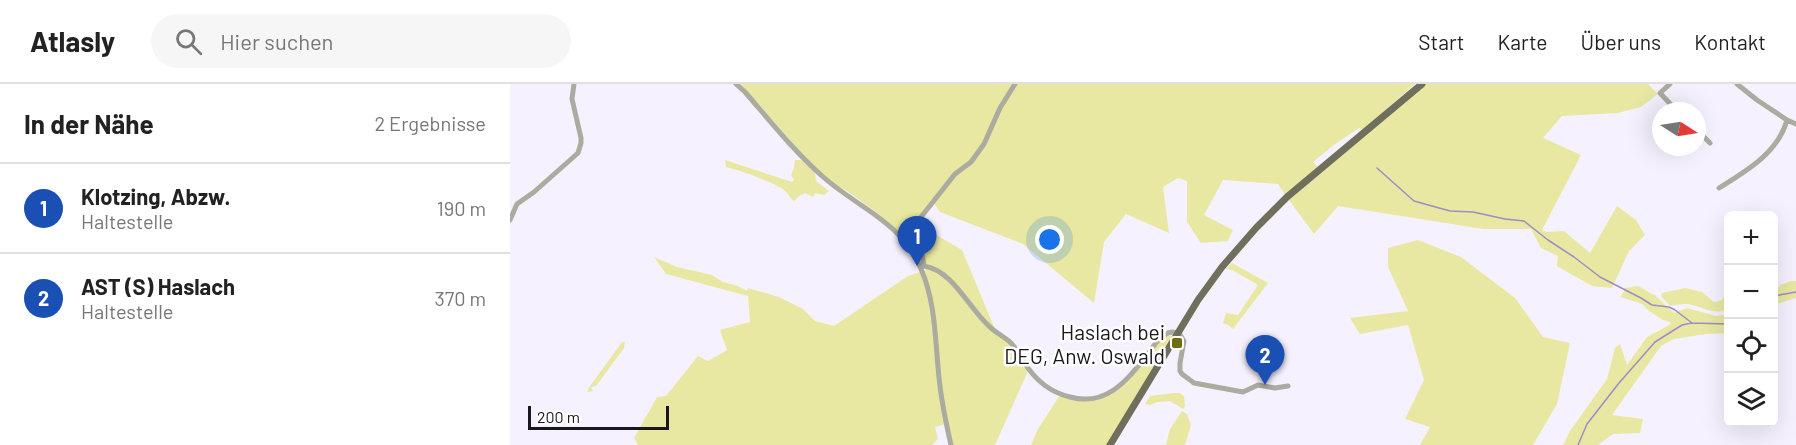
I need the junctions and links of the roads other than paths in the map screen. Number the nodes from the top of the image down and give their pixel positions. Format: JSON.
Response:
{"nodes":[{"id":1,"x":574,"y":84,"type":"edge"},
{"id":2,"x":736,"y":84,"type":"edge"},
{"id":3,"x":1015,"y":84,"type":"edge"},
{"id":4,"x":1422,"y":84,"type":"edge"},
{"id":5,"x":1670,"y":84,"type":"edge"},
{"id":6,"x":1737,"y":84,"type":"edge"},
{"id":7,"x":1668,"y":102,"type":"edge"},
{"id":8,"x":1787,"y":120,"type":"junction"},
{"id":9,"x":1796,"y":124,"type":"edge"},
{"id":10,"x":1706,"y":139,"type":"edge"},
{"id":11,"x":1710,"y":143,"type":"dead end"},
{"id":12,"x":1719,"y":188,"type":"dead end"},
{"id":13,"x":510,"y":220,"type":"edge"},
{"id":14,"x":922,"y":267,"type":"junction"},
{"id":15,"x":1179,"y":333,"type":"junction"},
{"id":16,"x":1288,"y":386,"type":"dead end"},
{"id":17,"x":951,"y":445,"type":"edge"},
{"id":18,"x":1110,"y":445,"type":"edge"}],
"edges":[{"from":1,"to":13,"type":"street"},
{"from":2,"to":14,"type":"street"},
{"from":3,"to":14,"type":"street"},
{"from":4,"to":15,"type":"main road"},
{"from":5,"to":7,"type":"street"},
{"from":6,"to":8,"type":"street"},
{"from":8,"to":9,"type":"street"},
{"from":8,"to":12,"type":"street"},
{"from":10,"to":11,"type":"street"},
{"from":14,"to":15,"type":"street"},
{"from":14,"to":17,"type":"street"},
{"from":15,"to":16,"type":"street"},
{"from":15,"to":18,"type":"main road"}]}
